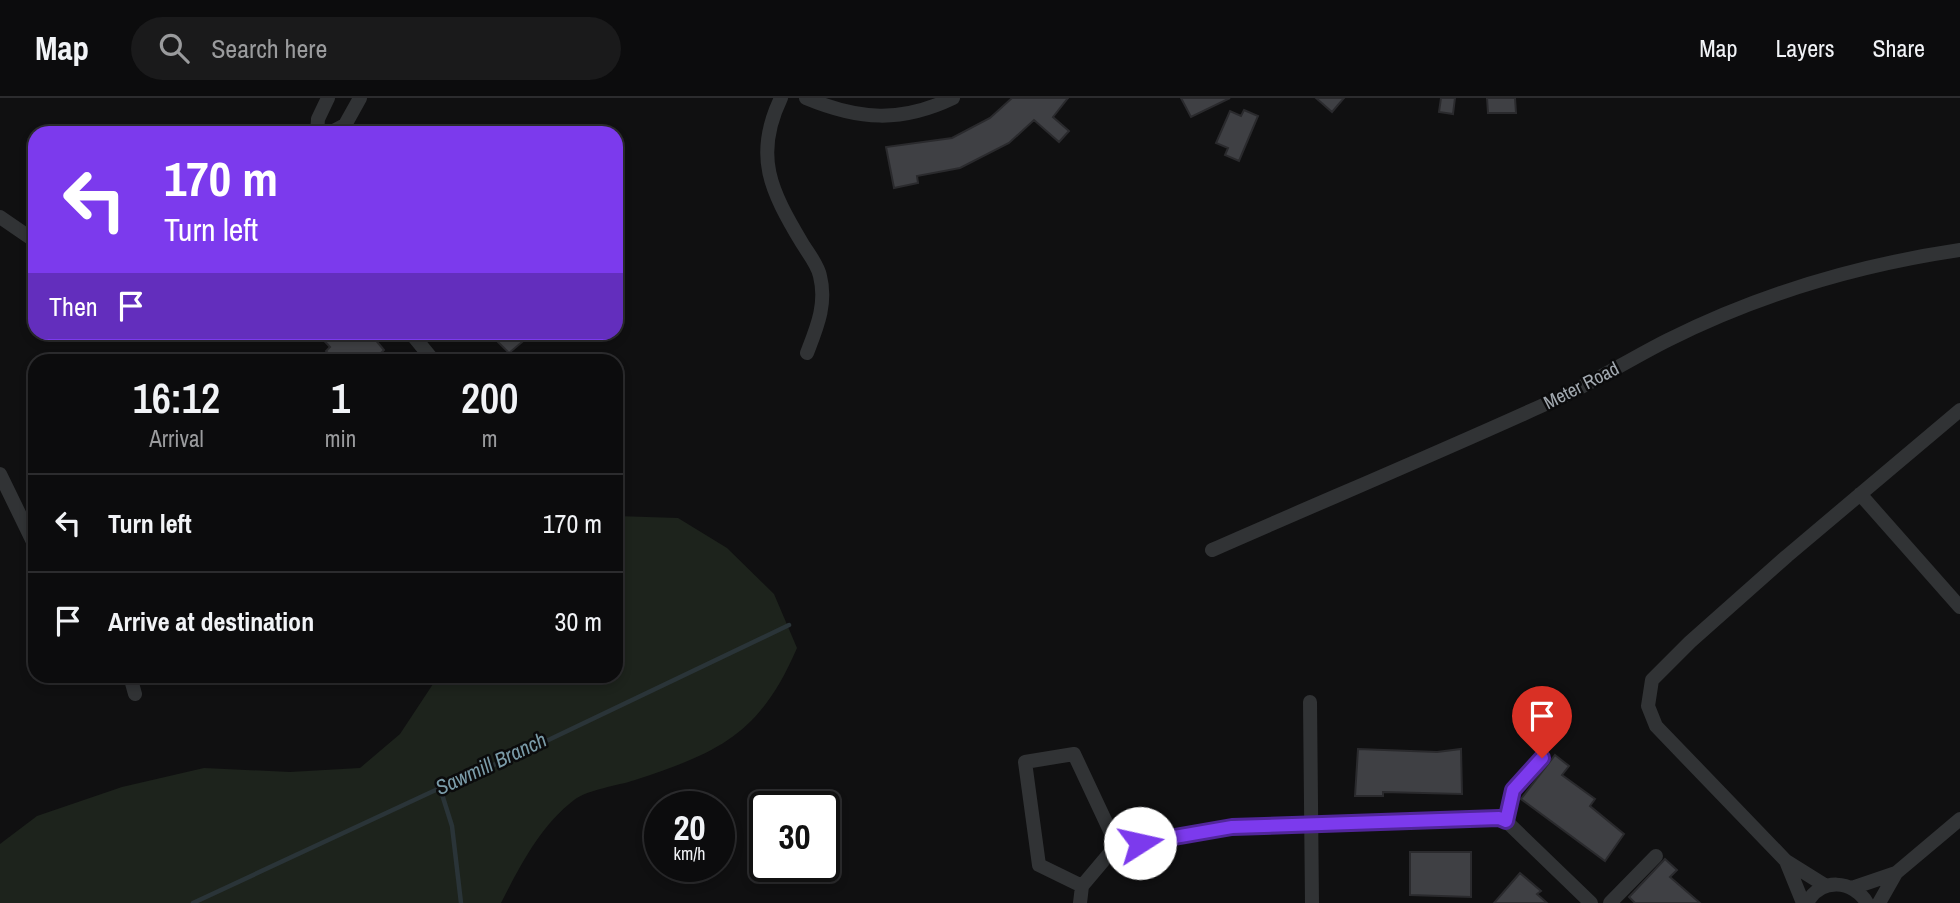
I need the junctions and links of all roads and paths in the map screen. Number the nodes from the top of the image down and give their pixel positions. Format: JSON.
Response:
{"nodes":[{"id":1,"x":328,"y":98,"type":"edge"},
{"id":2,"x":360,"y":98,"type":"edge"},
{"id":3,"x":781,"y":98,"type":"edge"},
{"id":4,"x":806,"y":98,"type":"edge"},
{"id":5,"x":953,"y":98,"type":"edge"},
{"id":6,"x":318,"y":126,"type":"edge"},
{"id":7,"x":343,"y":126,"type":"edge"},
{"id":8,"x":0,"y":217,"type":"edge"},
{"id":9,"x":28,"y":236,"type":"edge"},
{"id":10,"x":1960,"y":250,"type":"edge"},
{"id":11,"x":417,"y":340,"type":"edge"},
{"id":12,"x":428,"y":354,"type":"edge"},
{"id":13,"x":807,"y":354,"type":"dead end"},
{"id":14,"x":1960,"y":410,"type":"edge"},
{"id":15,"x":0,"y":474,"type":"edge"},
{"id":16,"x":1860,"y":494,"type":"junction"},
{"id":17,"x":28,"y":532,"type":"edge"},
{"id":18,"x":1212,"y":550,"type":"dead end"},
{"id":19,"x":1960,"y":607,"type":"edge"},
{"id":20,"x":132,"y":683,"type":"edge"},
{"id":21,"x":135,"y":694,"type":"dead end"},
{"id":22,"x":1311,"y":702,"type":"dead end"},
{"id":23,"x":1542,"y":758,"type":"dead end"},
{"id":24,"x":1960,"y":819,"type":"edge"},
{"id":25,"x":1506,"y":821,"type":"junction"},
{"id":26,"x":1311,"y":824,"type":"junction"},
{"id":27,"x":1119,"y":850,"type":"junction"},
{"id":28,"x":1656,"y":856,"type":"dead end"},
{"id":29,"x":1786,"y":861,"type":"junction"},
{"id":30,"x":1896,"y":873,"type":"junction"},
{"id":31,"x":1083,"y":886,"type":"junction"},
{"id":32,"x":1826,"y":886,"type":"junction"},
{"id":33,"x":1852,"y":888,"type":"junction"},
{"id":34,"x":1080,"y":903,"type":"edge"},
{"id":35,"x":1312,"y":903,"type":"edge"},
{"id":36,"x":1591,"y":903,"type":"edge"},
{"id":37,"x":1610,"y":903,"type":"edge"},
{"id":38,"x":1805,"y":903,"type":"edge"},
{"id":39,"x":1867,"y":903,"type":"edge"},
{"id":40,"x":1879,"y":903,"type":"edge"}],
"edges":[{"from":1,"to":6,"type":"street"},
{"from":2,"to":7,"type":"street"},
{"from":3,"to":13,"type":"street"},
{"from":4,"to":5,"type":"street"},
{"from":8,"to":9,"type":"street"},
{"from":10,"to":18,"type":"street","name":"Meter Road"},
{"from":11,"to":12,"type":"street"},
{"from":14,"to":16,"type":"street"},
{"from":15,"to":17,"type":"street"},
{"from":16,"to":19,"type":"street"},
{"from":16,"to":29,"type":"street"},
{"from":20,"to":21,"type":"street"},
{"from":22,"to":26,"type":"street"},
{"from":23,"to":25,"type":"street"},
{"from":24,"to":30,"type":"street"},
{"from":25,"to":26,"type":"street"},
{"from":25,"to":36,"type":"street"},
{"from":26,"to":27,"type":"street"},
{"from":26,"to":35,"type":"street"},
{"from":27,"to":31,"type":"street"},
{"from":27,"to":31,"type":"street"},
{"from":28,"to":37,"type":"street"},
{"from":29,"to":32,"type":"street"},
{"from":29,"to":38,"type":"street"},
{"from":30,"to":33,"type":"street"},
{"from":30,"to":40,"type":"street"},
{"from":31,"to":34,"type":"street"},
{"from":32,"to":33,"type":"street"},
{"from":32,"to":38,"type":"street"},
{"from":33,"to":39,"type":"street"}]}
